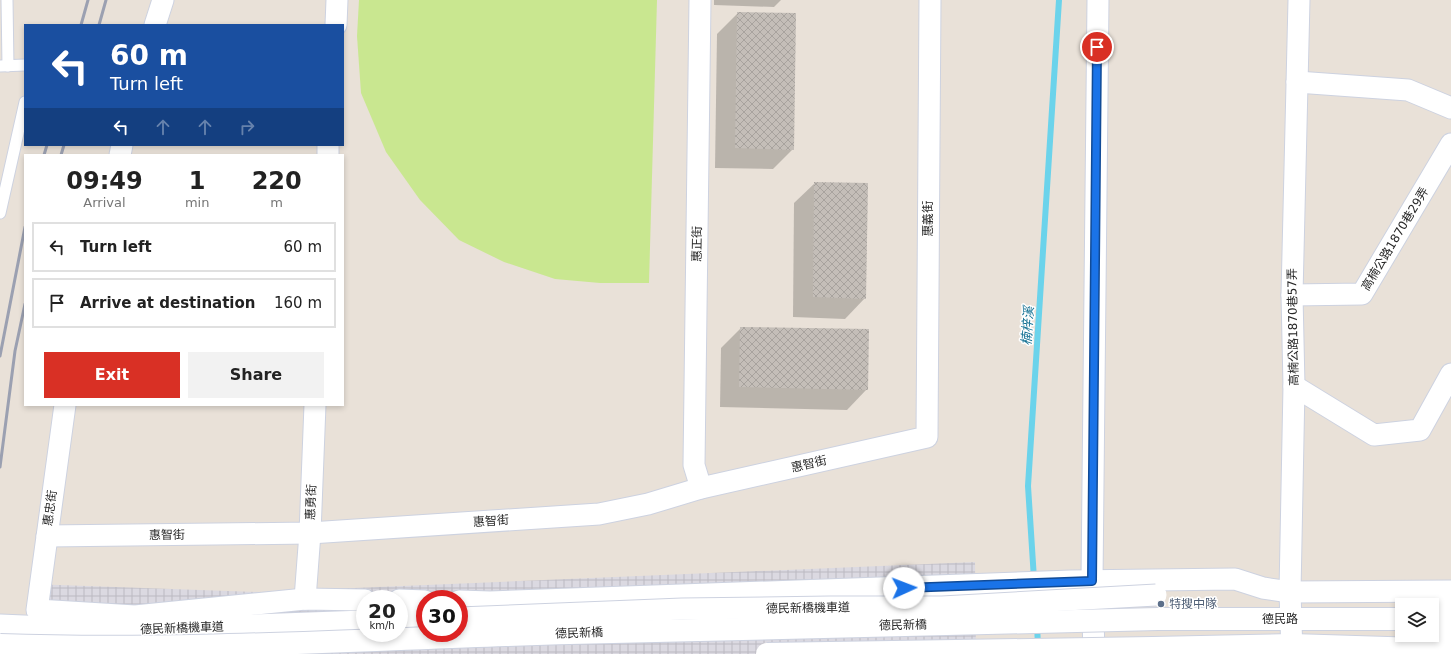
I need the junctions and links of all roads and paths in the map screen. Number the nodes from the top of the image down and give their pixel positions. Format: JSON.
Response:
{"nodes":[{"id":1,"x":7,"y":0,"type":"edge"},
{"id":2,"x":163,"y":0,"type":"edge"},
{"id":3,"x":337,"y":0,"type":"edge"},
{"id":4,"x":700,"y":0,"type":"edge"},
{"id":5,"x":930,"y":0,"type":"edge"},
{"id":6,"x":1098,"y":0,"type":"edge"},
{"id":7,"x":1298,"y":0,"type":"edge"},
{"id":8,"x":154,"y":24,"type":"edge"},
{"id":9,"x":336,"y":24,"type":"edge"},
{"id":10,"x":24,"y":64,"type":"edge"},
{"id":11,"x":4,"y":66,"type":"edge"},
{"id":12,"x":1297,"y":82,"type":"junction"},
{"id":13,"x":24,"y":106,"type":"edge"},
{"id":14,"x":1451,"y":108,"type":"edge"},
{"id":15,"x":1451,"y":144,"type":"edge"},
{"id":16,"x":0,"y":210,"type":"edge"},
{"id":17,"x":1292,"y":295,"type":"junction"},
{"id":18,"x":1451,"y":374,"type":"edge"},
{"id":19,"x":1294,"y":386,"type":"junction"},
{"id":20,"x":65,"y":406,"type":"edge"},
{"id":21,"x":315,"y":406,"type":"edge"},
{"id":22,"x":927,"y":437,"type":"joint"},
{"id":23,"x":701,"y":488,"type":"junction"},
{"id":24,"x":310,"y":533,"type":"junction"},
{"id":25,"x":47,"y":536,"type":"junction"},
{"id":26,"x":1092,"y":581,"type":"junction"},
{"id":27,"x":1262,"y":588,"type":"junction"},
{"id":28,"x":1451,"y":591,"type":"edge"},
{"id":29,"x":1290,"y":592,"type":"junction"},
{"id":30,"x":305,"y":599,"type":"junction"},
{"id":31,"x":356,"y":600,"type":"edge"},
{"id":32,"x":468,"y":602,"type":"edge"},
{"id":33,"x":1444,"y":614,"type":"edge"},
{"id":34,"x":468,"y":618,"type":"edge"},
{"id":35,"x":1158,"y":619,"type":"joint"},
{"id":36,"x":1291,"y":619,"type":"junction"},
{"id":37,"x":1395,"y":619,"type":"edge"},
{"id":38,"x":356,"y":621,"type":"edge"},
{"id":39,"x":0,"y":625,"type":"edge"},
{"id":40,"x":0,"y":645,"type":"edge"},
{"id":41,"x":1292,"y":649,"type":"edge"},
{"id":42,"x":1446,"y":652,"type":"edge"},
{"id":43,"x":767,"y":654,"type":"edge"},
{"id":44,"x":1094,"y":654,"type":"edge"}],
"edges":[{"from":1,"to":11,"type":"lane"},
{"from":2,"to":8,"type":"street"},
{"from":3,"to":9,"type":"street"},
{"from":4,"to":23,"type":"street","name":"惠正街"},
{"from":5,"to":22,"type":"street","name":"惠義街"},
{"from":6,"to":26,"type":"street"},
{"from":7,"to":12,"type":"street","name":"高楠公路1870巷57弄"},
{"from":10,"to":11,"type":"lane"},
{"from":12,"to":14,"type":"street"},
{"from":12,"to":17,"type":"street","name":"高楠公路1870巷57弄"},
{"from":13,"to":16,"type":"lane"},
{"from":15,"to":17,"type":"street","name":"高楠公路1870巷29弄"},
{"from":17,"to":19,"type":"street","name":"高楠公路1870巷57弄"},
{"from":18,"to":19,"type":"street"},
{"from":19,"to":29,"type":"street","name":"高楠公路1870巷57弄"},
{"from":20,"to":25,"type":"street","name":"惠忠街"},
{"from":21,"to":24,"type":"street","name":"惠勇街"},
{"from":22,"to":23,"type":"street","name":"惠智街"},
{"from":23,"to":24,"type":"street","name":"惠智街"},
{"from":24,"to":25,"type":"street","name":"惠智街"},
{"from":24,"to":30,"type":"street","name":"惠勇街"},
{"from":25,"to":30,"type":"street","name":"惠忠街"},
{"from":26,"to":27,"type":"street"},
{"from":26,"to":32,"type":"street"},
{"from":26,"to":44,"type":"street"},
{"from":27,"to":29,"type":"street"},
{"from":27,"to":34,"type":"street","name":"德民新橋機車道","bridge":true},
{"from":28,"to":29,"type":"street"},
{"from":29,"to":36,"type":"street","name":"高楠公路1870巷57弄"},
{"from":30,"to":31,"type":"street"},
{"from":33,"to":42,"type":"street"},
{"from":35,"to":36,"type":"street","name":"德民路"},
{"from":35,"to":40,"type":"street","name":"德民新橋","bridge":true},
{"from":36,"to":37,"type":"street","name":"德民路"},
{"from":36,"to":41,"type":"street","name":"高楠公路1870巷57弄"},
{"from":38,"to":39,"type":"street","name":"德民新橋機車道"},
{"from":41,"to":42,"type":"street"},
{"from":41,"to":43,"type":"street","bridge":true}]}
